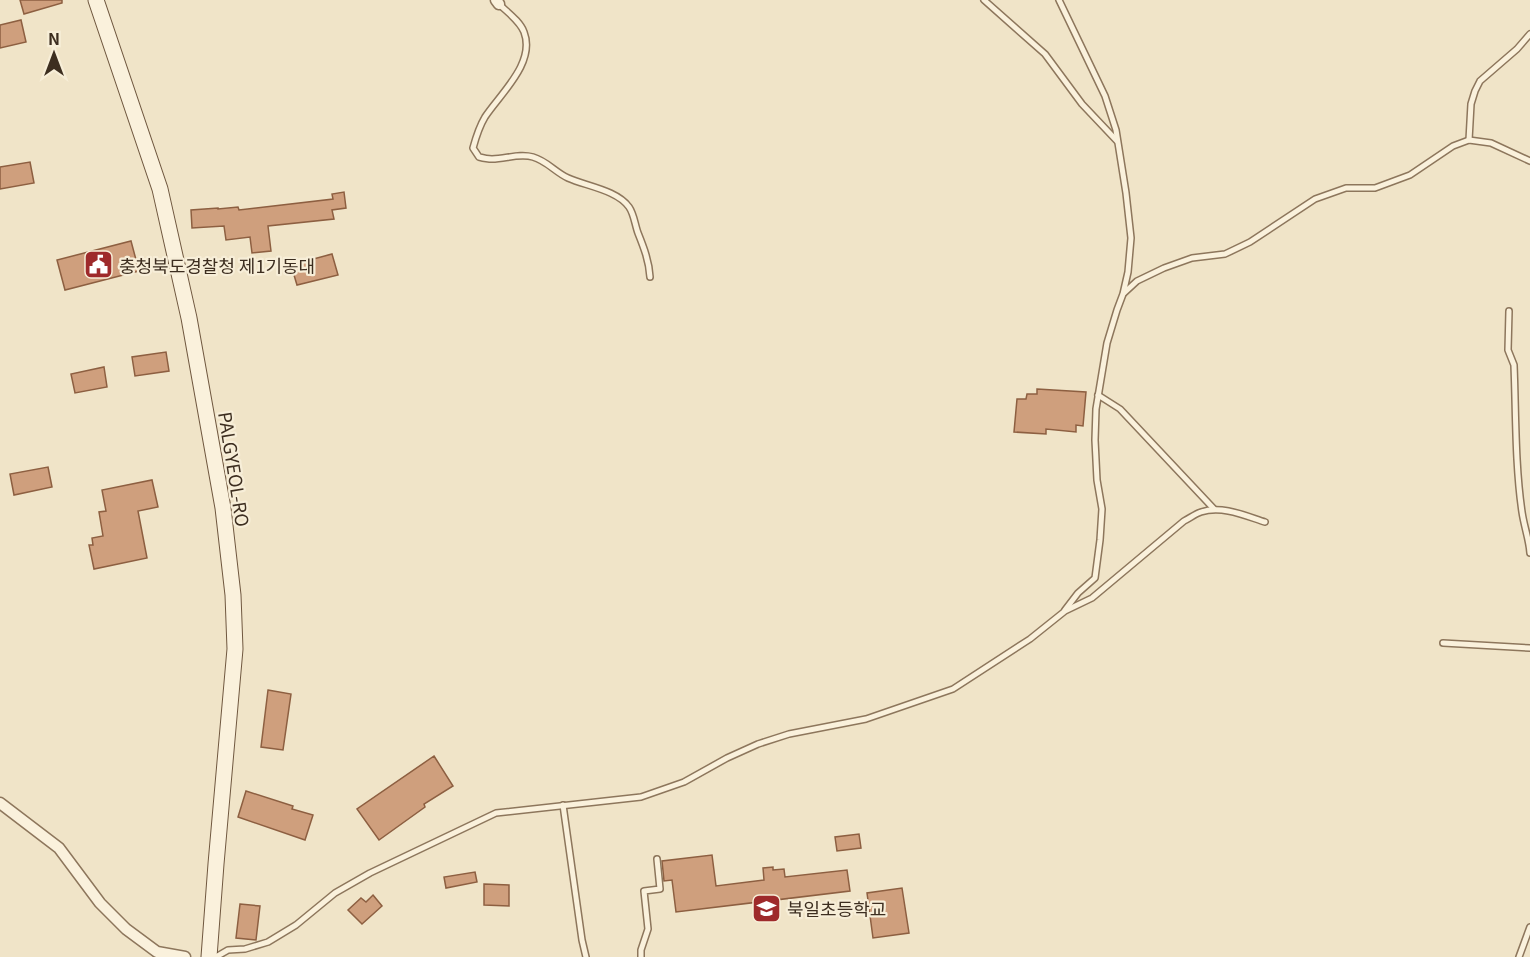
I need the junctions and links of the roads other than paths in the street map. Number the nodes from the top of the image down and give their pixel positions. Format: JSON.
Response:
{"nodes":[{"id":1,"x":96,"y":0,"type":"edge"},
{"id":2,"x":984,"y":0,"type":"edge"},
{"id":3,"x":1059,"y":0,"type":"edge"},
{"id":4,"x":498,"y":2,"type":"edge"},
{"id":5,"x":1530,"y":34,"type":"edge"},
{"id":6,"x":1469,"y":140,"type":"junction"},
{"id":7,"x":1118,"y":142,"type":"junction"},
{"id":8,"x":1530,"y":161,"type":"edge"},
{"id":9,"x":650,"y":277,"type":"dead end"},
{"id":10,"x":1123,"y":294,"type":"junction"},
{"id":11,"x":1509,"y":311,"type":"dead end"},
{"id":12,"x":1098,"y":395,"type":"junction"},
{"id":13,"x":1214,"y":510,"type":"junction"},
{"id":14,"x":1266,"y":522,"type":"dead end"},
{"id":15,"x":1530,"y":553,"type":"edge"},
{"id":16,"x":1065,"y":612,"type":"junction"},
{"id":17,"x":1443,"y":643,"type":"dead end"},
{"id":18,"x":1530,"y":648,"type":"edge"},
{"id":19,"x":0,"y":803,"type":"edge"},
{"id":20,"x":563,"y":805,"type":"junction"},
{"id":21,"x":657,"y":859,"type":"dead end"},
{"id":22,"x":1530,"y":927,"type":"edge"},
{"id":23,"x":185,"y":957,"type":"edge"},
{"id":24,"x":209,"y":957,"type":"edge"},
{"id":25,"x":216,"y":957,"type":"edge"},
{"id":26,"x":586,"y":957,"type":"edge"},
{"id":27,"x":641,"y":957,"type":"edge"},
{"id":28,"x":1519,"y":957,"type":"edge"}],
"edges":[{"from":1,"to":24,"type":"street","name":"PALGYEOL-RO"},
{"from":2,"to":7,"type":"lane"},
{"from":3,"to":7,"type":"lane"},
{"from":4,"to":9,"type":"lane"},
{"from":5,"to":6,"type":"lane"},
{"from":6,"to":8,"type":"lane"},
{"from":6,"to":10,"type":"lane"},
{"from":7,"to":10,"type":"lane"},
{"from":10,"to":12,"type":"lane"},
{"from":11,"to":15,"type":"lane"},
{"from":12,"to":13,"type":"lane"},
{"from":12,"to":16,"type":"lane"},
{"from":13,"to":14,"type":"lane"},
{"from":13,"to":16,"type":"lane"},
{"from":16,"to":20,"type":"lane"},
{"from":17,"to":18,"type":"lane"},
{"from":19,"to":23,"type":"street"},
{"from":20,"to":25,"type":"lane"},
{"from":20,"to":26,"type":"lane"},
{"from":21,"to":27,"type":"lane"},
{"from":22,"to":28,"type":"lane"}]}
